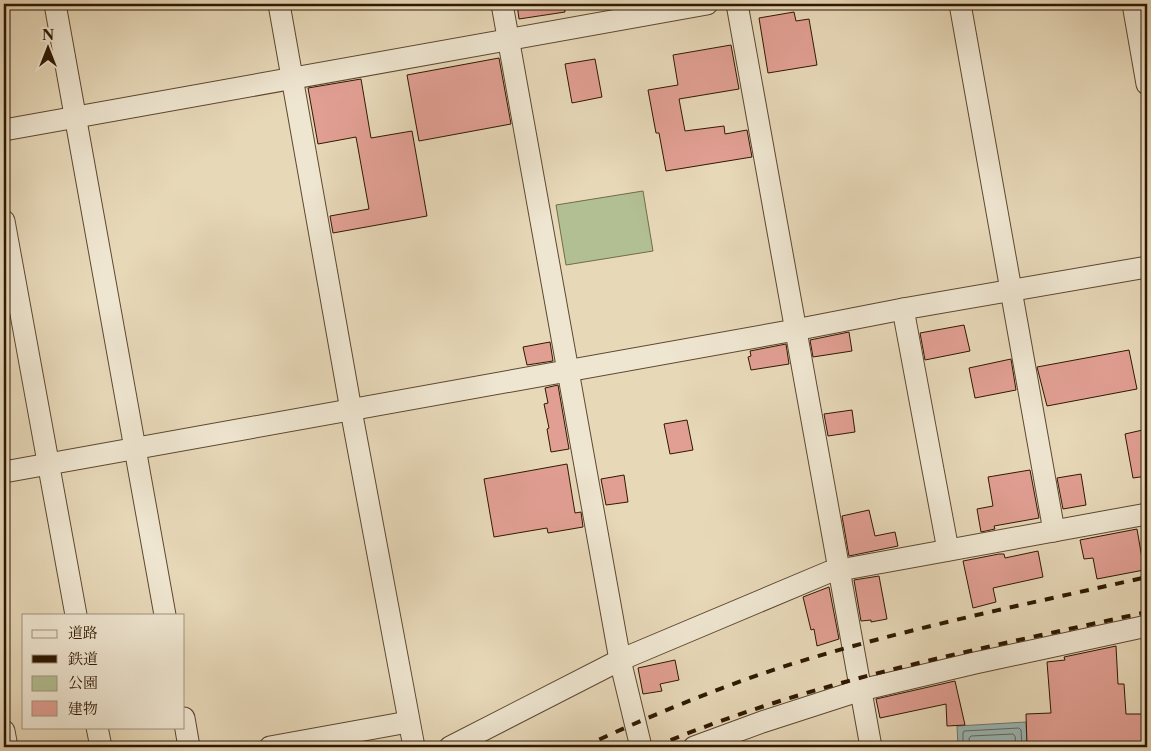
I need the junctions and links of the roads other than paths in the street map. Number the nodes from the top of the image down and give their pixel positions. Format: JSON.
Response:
{"nodes":[{"id":1,"x":55,"y":4,"type":"edge"},
{"id":2,"x":279,"y":4,"type":"edge"},
{"id":3,"x":502,"y":4,"type":"edge"},
{"id":4,"x":707,"y":4,"type":"edge"},
{"id":5,"x":737,"y":4,"type":"edge"},
{"id":6,"x":960,"y":4,"type":"edge"},
{"id":7,"x":1133,"y":4,"type":"edge"},
{"id":8,"x":509,"y":40,"type":"junction"},
{"id":9,"x":292,"y":79,"type":"junction"},
{"id":10,"x":1147,"y":84,"type":"edge"},
{"id":11,"x":75,"y":118,"type":"junction"},
{"id":12,"x":4,"y":130,"type":"edge"},
{"id":13,"x":4,"y":220,"type":"edge"},
{"id":14,"x":1147,"y":267,"type":"edge"},
{"id":15,"x":1012,"y":291,"type":"junction"},
{"id":16,"x":903,"y":309,"type":"junction"},
{"id":17,"x":795,"y":330,"type":"junction"},
{"id":18,"x":568,"y":370,"type":"junction"},
{"id":19,"x":351,"y":410,"type":"junction"},
{"id":20,"x":134,"y":448,"type":"junction"},
{"id":21,"x":48,"y":464,"type":"junction"},
{"id":22,"x":4,"y":472,"type":"edge"},
{"id":23,"x":1147,"y":514,"type":"edge"},
{"id":24,"x":1054,"y":531,"type":"junction"},
{"id":25,"x":948,"y":550,"type":"junction"},
{"id":26,"x":839,"y":570,"type":"junction"},
{"id":27,"x":76,"y":614,"type":"edge"},
{"id":28,"x":165,"y":614,"type":"edge"},
{"id":29,"x":1147,"y":626,"type":"edge"},
{"id":30,"x":620,"y":660,"type":"junction"},
{"id":31,"x":861,"y":690,"type":"junction"},
{"id":32,"x":408,"y":722,"type":"junction"},
{"id":33,"x":185,"y":724,"type":"edge"},
{"id":34,"x":97,"y":728,"type":"edge"},
{"id":35,"x":4,"y":732,"type":"edge"},
{"id":36,"x":6,"y":747,"type":"edge"},
{"id":37,"x":101,"y":747,"type":"edge"},
{"id":38,"x":189,"y":747,"type":"edge"},
{"id":39,"x":270,"y":747,"type":"edge"},
{"id":40,"x":414,"y":747,"type":"edge"},
{"id":41,"x":450,"y":747,"type":"edge"},
{"id":42,"x":641,"y":747,"type":"edge"},
{"id":43,"x":694,"y":747,"type":"edge"},
{"id":44,"x":871,"y":747,"type":"edge"}],
"edges":[{"from":1,"to":11,"type":"street"},
{"from":2,"to":9,"type":"street"},
{"from":3,"to":8,"type":"street"},
{"from":4,"to":8,"type":"street"},
{"from":5,"to":17,"type":"street"},
{"from":6,"to":15,"type":"street"},
{"from":7,"to":10,"type":"street"},
{"from":8,"to":9,"type":"street"},
{"from":8,"to":18,"type":"street"},
{"from":9,"to":11,"type":"street"},
{"from":9,"to":19,"type":"street"},
{"from":11,"to":12,"type":"street"},
{"from":11,"to":20,"type":"street"},
{"from":13,"to":21,"type":"street"},
{"from":14,"to":15,"type":"street"},
{"from":15,"to":16,"type":"street"},
{"from":15,"to":24,"type":"street"},
{"from":16,"to":17,"type":"street"},
{"from":16,"to":25,"type":"street"},
{"from":17,"to":18,"type":"street"},
{"from":17,"to":26,"type":"street"},
{"from":18,"to":19,"type":"street"},
{"from":18,"to":30,"type":"street"},
{"from":19,"to":20,"type":"street"},
{"from":19,"to":32,"type":"street"},
{"from":20,"to":21,"type":"street"},
{"from":20,"to":28,"type":"street"},
{"from":21,"to":22,"type":"street"},
{"from":21,"to":27,"type":"street"},
{"from":23,"to":24,"type":"street"},
{"from":24,"to":25,"type":"street"},
{"from":25,"to":26,"type":"street"},
{"from":26,"to":30,"type":"street"},
{"from":26,"to":31,"type":"street"},
{"from":29,"to":31,"type":"street"},
{"from":30,"to":41,"type":"street"},
{"from":30,"to":42,"type":"street"},
{"from":31,"to":43,"type":"street"},
{"from":31,"to":44,"type":"street"},
{"from":32,"to":39,"type":"street"},
{"from":32,"to":40,"type":"street"},
{"from":33,"to":38,"type":"street"},
{"from":34,"to":37,"type":"street"},
{"from":35,"to":36,"type":"street"}]}
